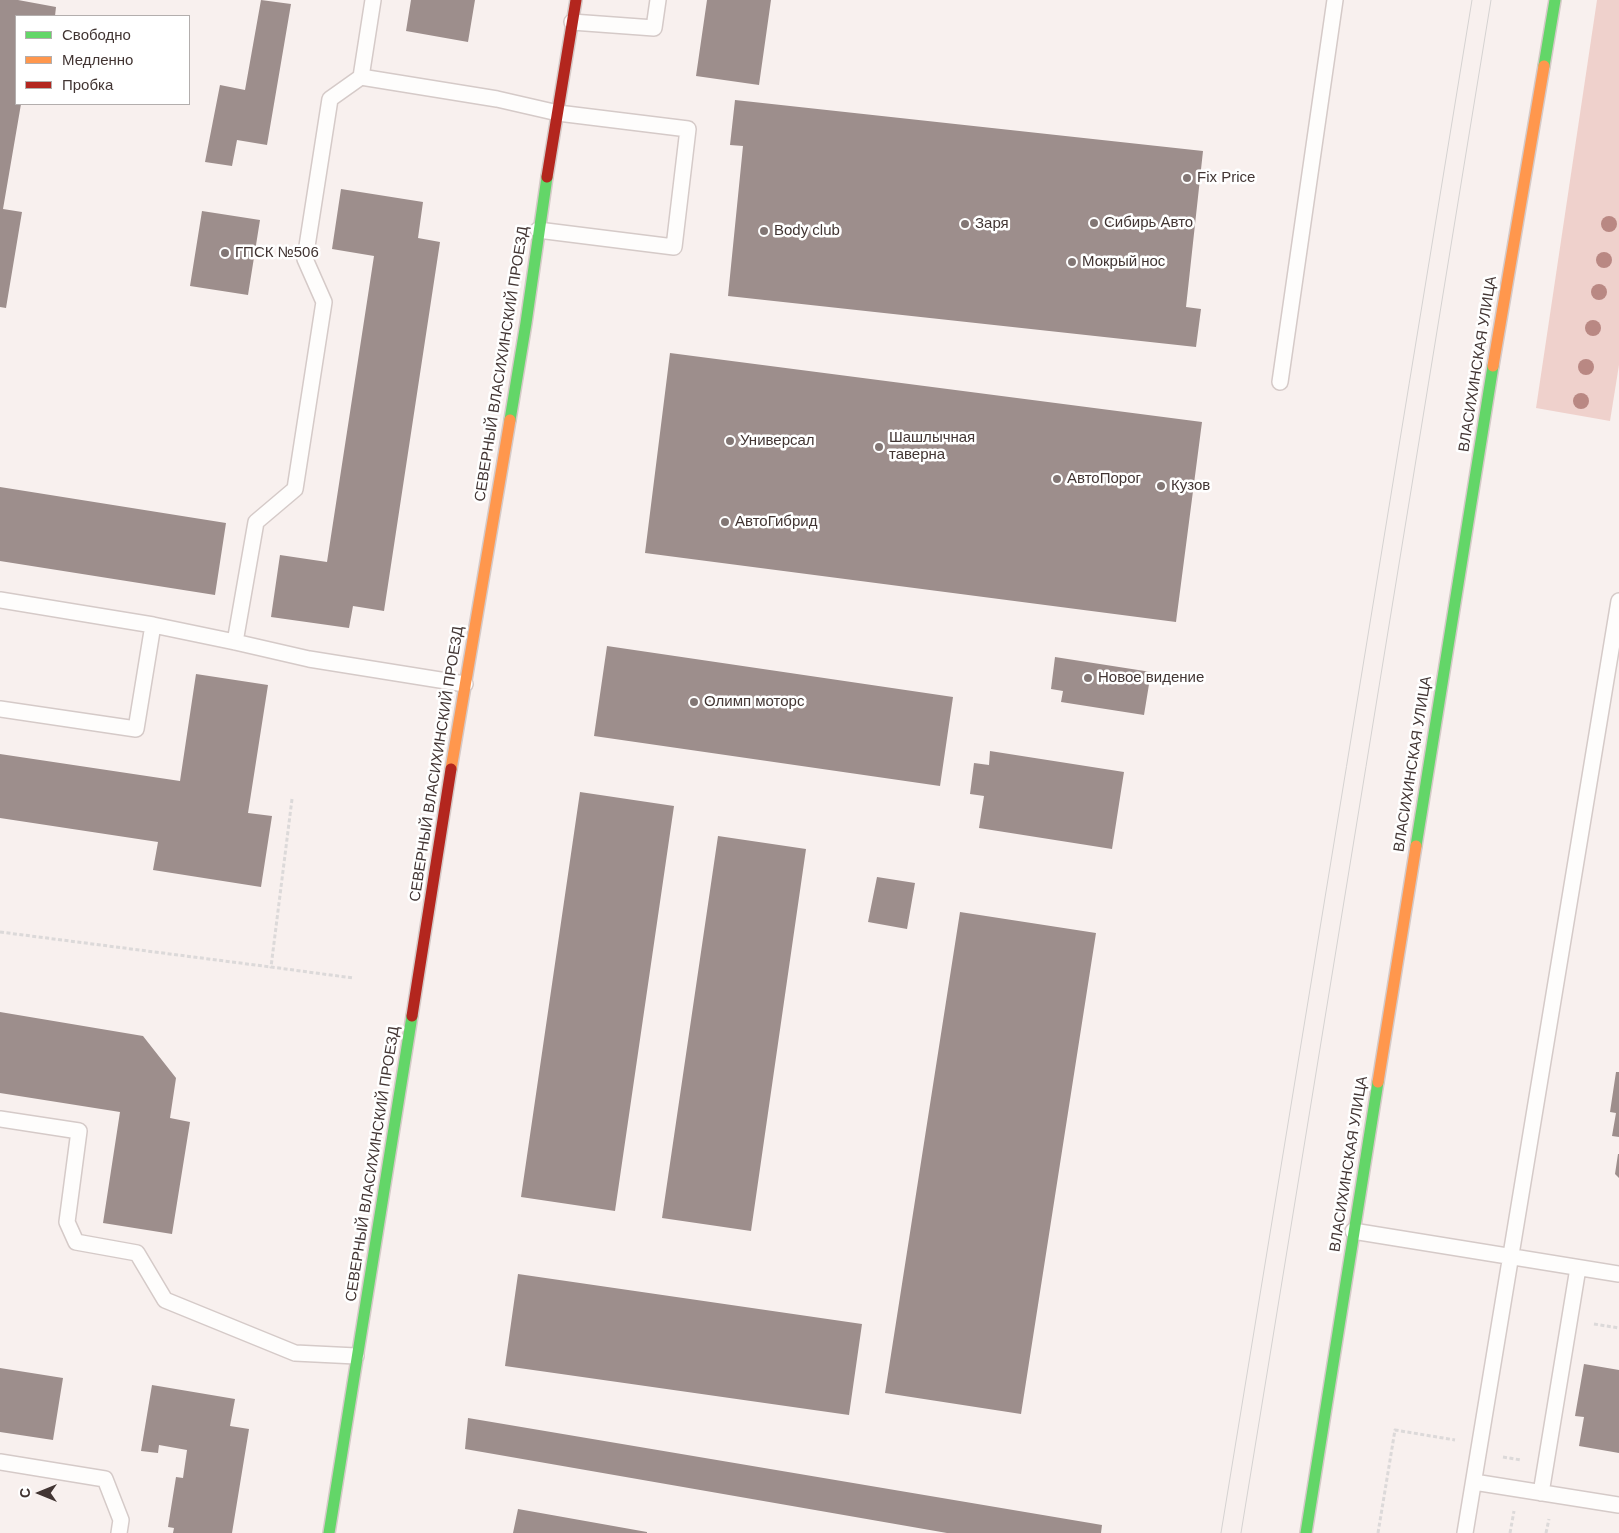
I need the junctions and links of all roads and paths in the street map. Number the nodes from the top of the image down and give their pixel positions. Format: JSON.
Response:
{"nodes":[{"id":1,"x":373,"y":0,"type":"edge"},
{"id":2,"x":576,"y":0,"type":"edge"},
{"id":3,"x":658,"y":0,"type":"edge"},
{"id":4,"x":1335,"y":0,"type":"edge"},
{"id":5,"x":1555,"y":0,"type":"edge"},
{"id":6,"x":572,"y":22,"type":"junction"},
{"id":7,"x":361,"y":77,"type":"junction"},
{"id":8,"x":558,"y":113,"type":"junction"},
{"id":9,"x":538,"y":230,"type":"junction"},
{"id":10,"x":1280,"y":382,"type":"dead end"},
{"id":11,"x":0,"y":600,"type":"edge"},
{"id":12,"x":1619,"y":602,"type":"edge"},
{"id":13,"x":153,"y":625,"type":"junction"},
{"id":14,"x":235,"y":642,"type":"junction"},
{"id":15,"x":465,"y":684,"type":"junction"},
{"id":16,"x":0,"y":709,"type":"edge"},
{"id":17,"x":292,"y":799,"type":"dead end"},
{"id":18,"x":0,"y":932,"type":"edge"},
{"id":19,"x":271,"y":967,"type":"junction"},
{"id":20,"x":353,"y":978,"type":"dead end"},
{"id":21,"x":0,"y":1119,"type":"edge"},
{"id":22,"x":1353,"y":1231,"type":"junction"},
{"id":23,"x":1511,"y":1257,"type":"junction"},
{"id":24,"x":1578,"y":1268,"type":"junction"},
{"id":25,"x":1619,"y":1274,"type":"edge"},
{"id":26,"x":356,"y":1356,"type":"junction"},
{"id":27,"x":1480,"y":1444,"type":"junction"},
{"id":28,"x":0,"y":1462,"type":"edge"},
{"id":29,"x":1474,"y":1482,"type":"junction"},
{"id":30,"x":1541,"y":1493,"type":"junction"},
{"id":31,"x":1619,"y":1505,"type":"edge"},
{"id":32,"x":119,"y":1533,"type":"edge"},
{"id":33,"x":328,"y":1533,"type":"edge"},
{"id":34,"x":1306,"y":1533,"type":"edge"},
{"id":35,"x":1378,"y":1533,"type":"edge"},
{"id":36,"x":1466,"y":1533,"type":"edge"}],
"edges":[{"from":1,"to":7,"type":"lane"},
{"from":2,"to":6,"type":"main road","name":"СЕВЕРНЫЙ ВЛАСИХИНСКИЙ ПРОЕЗД"},
{"from":3,"to":6,"type":"lane"},
{"from":4,"to":10,"type":"lane"},
{"from":5,"to":22,"type":"main road","name":"ВЛАСИХИНСКАЯ УЛИЦА"},
{"from":6,"to":8,"type":"main road","name":"СЕВЕРНЫЙ ВЛАСИХИНСКИЙ ПРОЕЗД"},
{"from":7,"to":8,"type":"lane"},
{"from":7,"to":14,"type":"lane"},
{"from":8,"to":9,"type":"main road","name":"СЕВЕРНЫЙ ВЛАСИХИНСКИЙ ПРОЕЗД"},
{"from":8,"to":9,"type":"lane"},
{"from":9,"to":15,"type":"main road","name":"СЕВЕРНЫЙ ВЛАСИХИНСКИЙ ПРОЕЗД"},
{"from":11,"to":13,"type":"lane"},
{"from":12,"to":23,"type":"lane"},
{"from":13,"to":14,"type":"lane"},
{"from":13,"to":16,"type":"lane"},
{"from":14,"to":15,"type":"lane"},
{"from":15,"to":26,"type":"main road","name":"СЕВЕРНЫЙ ВЛАСИХИНСКИЙ ПРОЕЗД"},
{"from":17,"to":19,"type":"path"},
{"from":18,"to":19,"type":"path"},
{"from":19,"to":20,"type":"path"},
{"from":21,"to":26,"type":"lane"},
{"from":22,"to":23,"type":"lane"},
{"from":22,"to":34,"type":"main road","name":"ВЛАСИХИНСКАЯ УЛИЦА"},
{"from":23,"to":24,"type":"lane"},
{"from":23,"to":27,"type":"lane"},
{"from":24,"to":25,"type":"lane"},
{"from":24,"to":30,"type":"lane"},
{"from":26,"to":33,"type":"main road","name":"СЕВЕРНЫЙ ВЛАСИХИНСКИЙ ПРОЕЗД"},
{"from":27,"to":29,"type":"lane"},
{"from":27,"to":35,"type":"path"},
{"from":28,"to":32,"type":"lane"},
{"from":29,"to":30,"type":"lane"},
{"from":29,"to":36,"type":"lane"},
{"from":30,"to":31,"type":"lane"}]}
